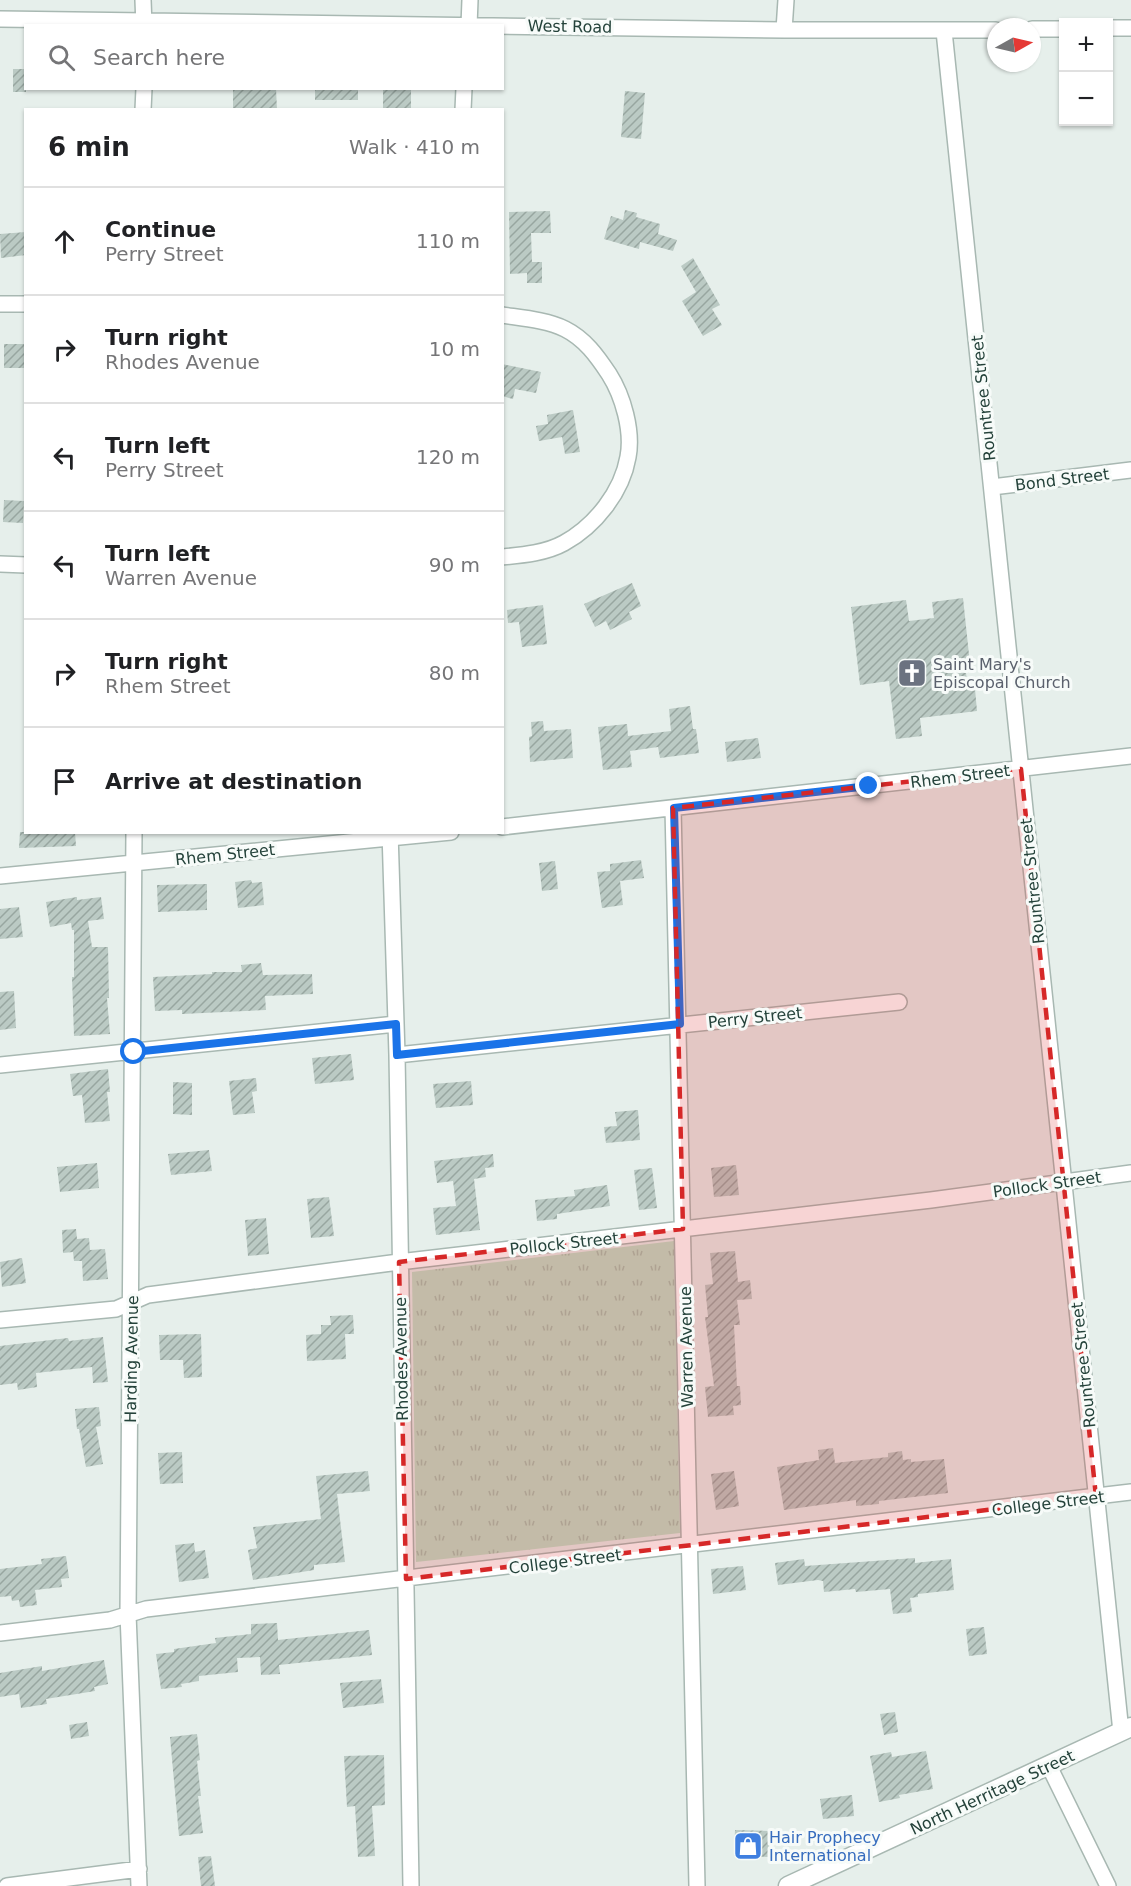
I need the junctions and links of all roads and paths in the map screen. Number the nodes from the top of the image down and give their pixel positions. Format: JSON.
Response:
{"nodes":[{"id":1,"x":143,"y":0,"type":"edge"},
{"id":2,"x":470,"y":0,"type":"edge"},
{"id":3,"x":786,"y":0,"type":"edge"},
{"id":4,"x":0,"y":19,"type":"edge"},
{"id":5,"x":144,"y":23,"type":"edge"},
{"id":6,"x":306,"y":24,"type":"edge"},
{"id":7,"x":469,"y":24,"type":"edge"},
{"id":8,"x":504,"y":26,"type":"edge"},
{"id":9,"x":1113,"y":28,"type":"edge"},
{"id":10,"x":1131,"y":28,"type":"edge"},
{"id":11,"x":1059,"y":29,"type":"edge"},
{"id":12,"x":783,"y":30,"type":"junction"},
{"id":13,"x":987,"y":30,"type":"edge"},
{"id":14,"x":1041,"y":30,"type":"edge"},
{"id":15,"x":944,"y":31,"type":"junction"},
{"id":16,"x":144,"y":90,"type":"edge"},
{"id":17,"x":464,"y":90,"type":"edge"},
{"id":18,"x":143,"y":108,"type":"edge"},
{"id":19,"x":462,"y":108,"type":"edge"},
{"id":20,"x":0,"y":304,"type":"edge"},
{"id":21,"x":24,"y":304,"type":"edge"},
{"id":22,"x":504,"y":315,"type":"edge"},
{"id":23,"x":1131,"y":470,"type":"edge"},
{"id":24,"x":992,"y":487,"type":"junction"},
{"id":25,"x":504,"y":557,"type":"edge"},
{"id":26,"x":0,"y":564,"type":"edge"},
{"id":27,"x":24,"y":564,"type":"edge"},
{"id":28,"x":1131,"y":756,"type":"edge"},
{"id":29,"x":1021,"y":769,"type":"junction"},
{"id":30,"x":674,"y":808,"type":"junction"},
{"id":31,"x":504,"y":827,"type":"edge"},
{"id":32,"x":134,"y":834,"type":"edge"},
{"id":33,"x":420,"y":834,"type":"edge"},
{"id":34,"x":390,"y":836,"type":"edge"},
{"id":35,"x":134,"y":863,"type":"junction"},
{"id":36,"x":0,"y":876,"type":"edge"},
{"id":37,"x":899,"y":1002,"type":"dead end"},
{"id":38,"x":396,"y":1024,"type":"junction"},
{"id":39,"x":680,"y":1024,"type":"junction"},
{"id":40,"x":134,"y":1052,"type":"junction"},
{"id":41,"x":397,"y":1055,"type":"junction"},
{"id":42,"x":0,"y":1065,"type":"edge"},
{"id":43,"x":1131,"y":1173,"type":"edge"},
{"id":44,"x":1064,"y":1181,"type":"junction"},
{"id":45,"x":683,"y":1229,"type":"junction"},
{"id":46,"x":399,"y":1262,"type":"junction"},
{"id":47,"x":132,"y":1302,"type":"junction"},
{"id":48,"x":0,"y":1320,"type":"edge"},
{"id":49,"x":1131,"y":1492,"type":"edge"},
{"id":50,"x":1096,"y":1497,"type":"junction"},
{"id":51,"x":689,"y":1546,"type":"junction"},
{"id":52,"x":405,"y":1579,"type":"junction"},
{"id":53,"x":128,"y":1614,"type":"junction"},
{"id":54,"x":0,"y":1633,"type":"edge"},
{"id":55,"x":1126,"y":1730,"type":"edge"},
{"id":56,"x":1048,"y":1766,"type":"junction"},
{"id":57,"x":139,"y":1869,"type":"junction"},
{"id":58,"x":7,"y":1886,"type":"edge"},
{"id":59,"x":139,"y":1886,"type":"edge"},
{"id":60,"x":411,"y":1886,"type":"edge"},
{"id":61,"x":697,"y":1886,"type":"edge"},
{"id":62,"x":788,"y":1886,"type":"edge"},
{"id":63,"x":1107,"y":1886,"type":"edge"}],
"edges":[{"from":1,"to":5,"type":"street"},
{"from":2,"to":7,"type":"street"},
{"from":3,"to":12,"type":"street"},
{"from":4,"to":5,"type":"street","name":"West Road"},
{"from":5,"to":6,"type":"street","name":"West Road"},
{"from":8,"to":12,"type":"street","name":"West Road"},
{"from":9,"to":10,"type":"street"},
{"from":11,"to":14,"type":"street"},
{"from":12,"to":15,"type":"street","name":"West Road"},
{"from":13,"to":15,"type":"street","name":"West Road"},
{"from":15,"to":24,"type":"street","name":"Rountree Street"},
{"from":16,"to":18,"type":"street"},
{"from":17,"to":19,"type":"street"},
{"from":20,"to":21,"type":"street"},
{"from":22,"to":25,"type":"street"},
{"from":23,"to":24,"type":"street","name":"Bond Street"},
{"from":24,"to":29,"type":"street","name":"Rountree Street"},
{"from":26,"to":27,"type":"street"},
{"from":28,"to":29,"type":"street","name":"Rhem Street"},
{"from":29,"to":30,"type":"street","name":"Rhem Street"},
{"from":29,"to":44,"type":"street","name":"Rountree Street"},
{"from":30,"to":31,"type":"street","name":"Rhem Street"},
{"from":30,"to":39,"type":"street","name":"Warren Avenue"},
{"from":32,"to":35,"type":"street","name":"Harding Avenue"},
{"from":33,"to":34,"type":"street","name":"Rhem Street"},
{"from":34,"to":35,"type":"street","name":"Rhem Street"},
{"from":34,"to":38,"type":"street","name":"Rhodes Avenue"},
{"from":35,"to":36,"type":"street","name":"Rhem Street"},
{"from":35,"to":40,"type":"street","name":"Harding Avenue"},
{"from":37,"to":39,"type":"street","name":"Perry Street"},
{"from":38,"to":40,"type":"street"},
{"from":38,"to":41,"type":"street","name":"Rhodes Avenue"},
{"from":39,"to":41,"type":"street","name":"Perry Street"},
{"from":39,"to":45,"type":"street","name":"Warren Avenue"},
{"from":40,"to":42,"type":"street"},
{"from":40,"to":47,"type":"street","name":"Harding Avenue"},
{"from":41,"to":46,"type":"street","name":"Rhodes Avenue"},
{"from":43,"to":44,"type":"street","name":"Pollock Street"},
{"from":44,"to":45,"type":"street","name":"Pollock Street"},
{"from":44,"to":50,"type":"street","name":"Rountree Street"},
{"from":45,"to":46,"type":"street","name":"Pollock Street"},
{"from":45,"to":51,"type":"street","name":"Warren Avenue"},
{"from":46,"to":47,"type":"street","name":"Pollock Street"},
{"from":46,"to":52,"type":"street","name":"Rhodes Avenue"},
{"from":47,"to":48,"type":"street","name":"Pollock Street"},
{"from":47,"to":53,"type":"street","name":"Harding Avenue"},
{"from":49,"to":50,"type":"street","name":"College Street"},
{"from":50,"to":51,"type":"street","name":"College Street"},
{"from":50,"to":55,"type":"street","name":"Rountree Street"},
{"from":51,"to":52,"type":"street","name":"College Street"},
{"from":51,"to":61,"type":"street","name":"Warren Avenue"},
{"from":52,"to":53,"type":"street","name":"College Street"},
{"from":52,"to":60,"type":"street","name":"Rhodes Avenue"},
{"from":53,"to":54,"type":"street","name":"College Street"},
{"from":53,"to":57,"type":"street","name":"Harding Avenue"},
{"from":55,"to":56,"type":"street","name":"North Herritage Street"},
{"from":56,"to":62,"type":"street","name":"North Herritage Street"},
{"from":56,"to":63,"type":"street"},
{"from":57,"to":58,"type":"street"},
{"from":57,"to":59,"type":"street","name":"Harding Avenue"}]}
